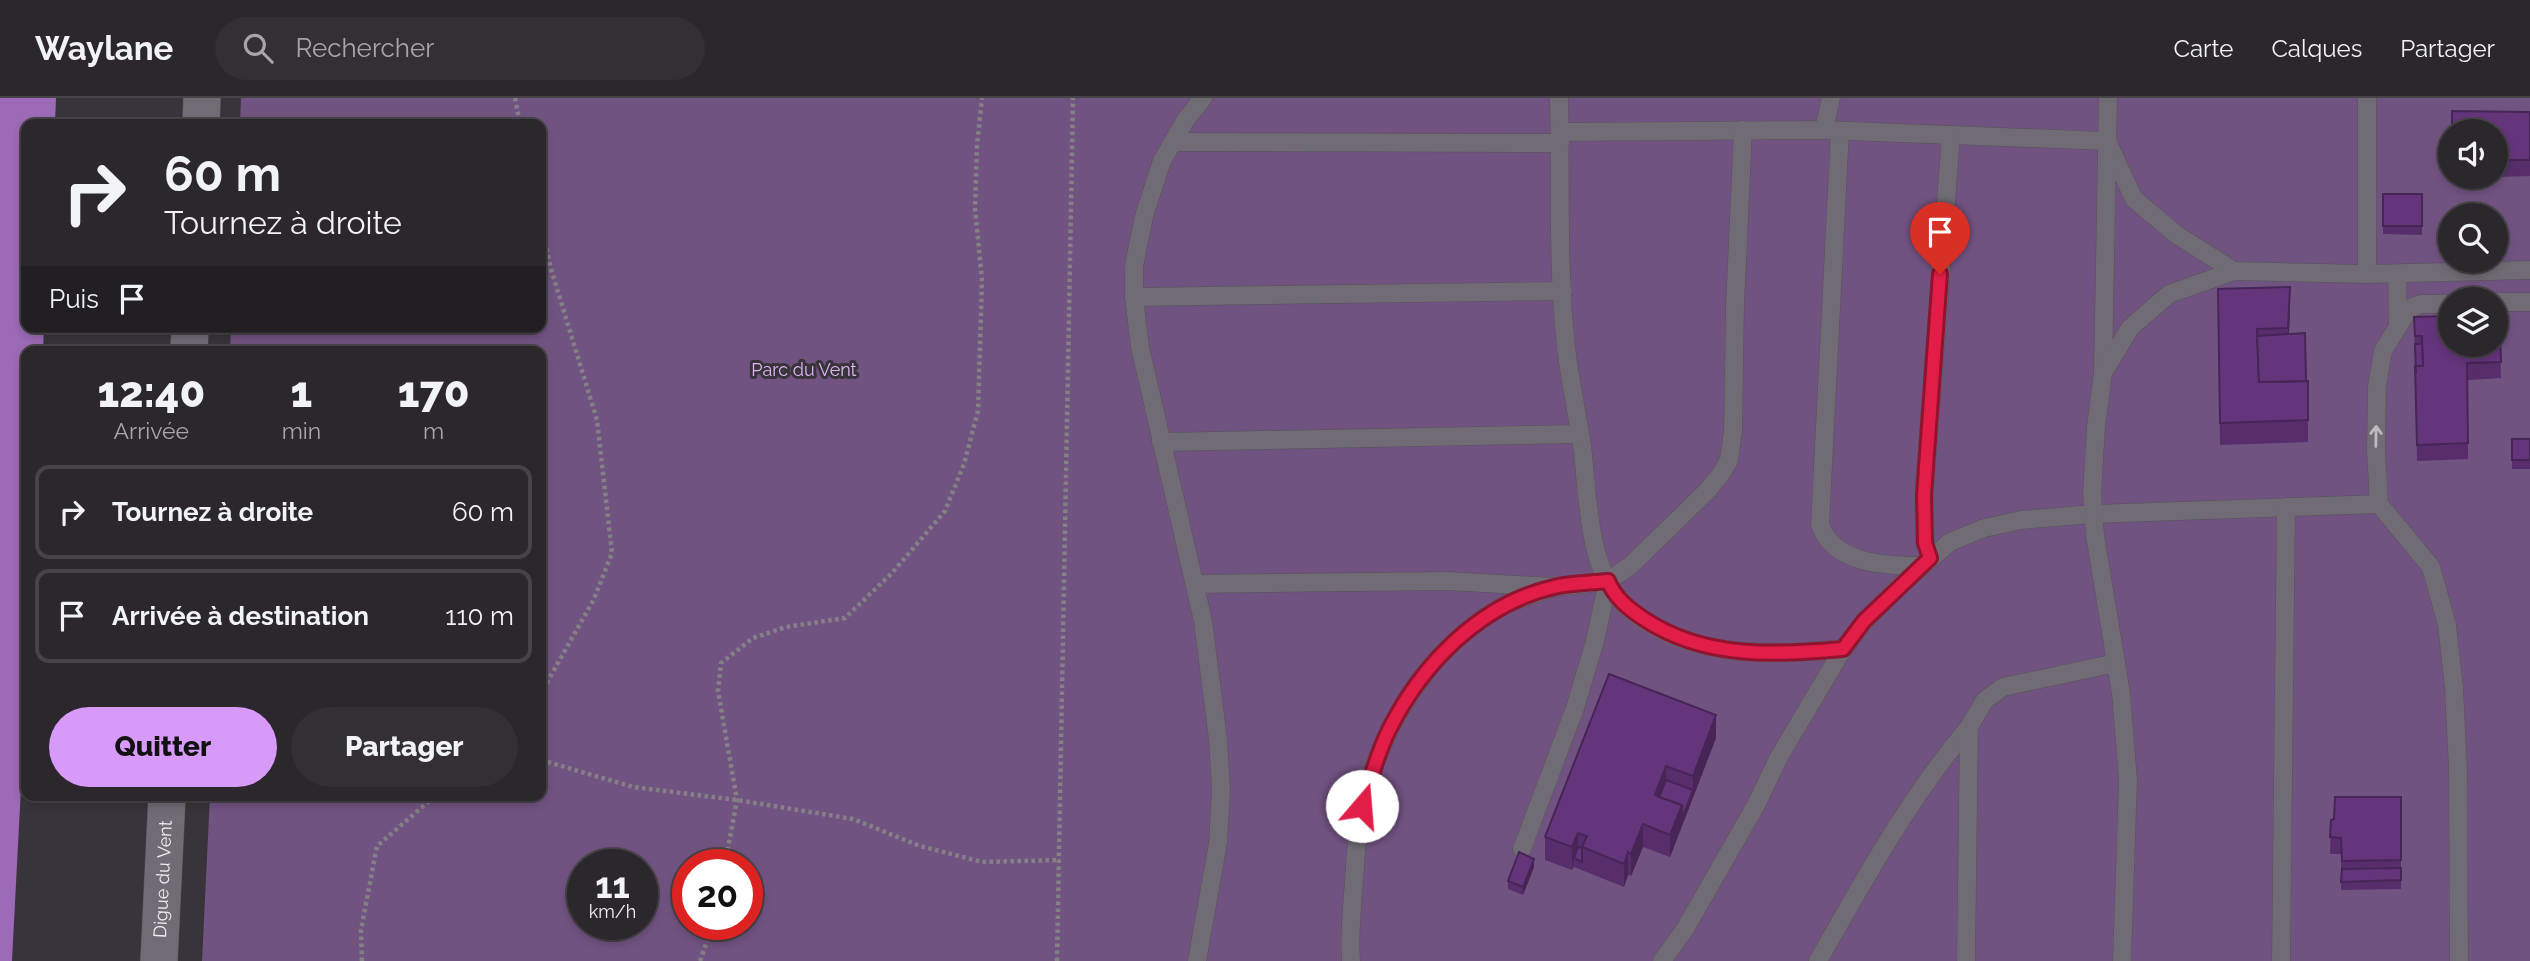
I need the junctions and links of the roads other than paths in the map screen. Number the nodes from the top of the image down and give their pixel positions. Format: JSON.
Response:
{"nodes":[{"id":1,"x":202,"y":98,"type":"edge"},
{"id":2,"x":1203,"y":98,"type":"edge"},
{"id":3,"x":1559,"y":98,"type":"edge"},
{"id":4,"x":1830,"y":98,"type":"edge"},
{"id":5,"x":2108,"y":98,"type":"edge"},
{"id":6,"x":2367,"y":98,"type":"edge"},
{"id":7,"x":201,"y":119,"type":"edge"},
{"id":8,"x":1743,"y":130,"type":"junction"},
{"id":9,"x":1832,"y":130,"type":"junction"},
{"id":10,"x":1951,"y":135,"type":"junction"},
{"id":11,"x":1560,"y":138,"type":"junction"},
{"id":12,"x":2107,"y":141,"type":"junction"},
{"id":13,"x":1174,"y":142,"type":"junction"},
{"id":14,"x":2530,"y":270,"type":"edge"},
{"id":15,"x":2234,"y":271,"type":"junction"},
{"id":16,"x":2367,"y":274,"type":"junction"},
{"id":17,"x":2397,"y":274,"type":"junction"},
{"id":18,"x":1563,"y":291,"type":"junction"},
{"id":19,"x":1134,"y":297,"type":"junction"},
{"id":20,"x":2508,"y":302,"type":"edge"},
{"id":21,"x":2530,"y":302,"type":"edge"},
{"id":22,"x":2438,"y":304,"type":"edge"},
{"id":23,"x":2399,"y":325,"type":"junction"},
{"id":24,"x":2103,"y":373,"type":"junction"},
{"id":25,"x":1579,"y":434,"type":"junction"},
{"id":26,"x":1161,"y":442,"type":"junction"},
{"id":27,"x":2379,"y":504,"type":"junction"},
{"id":28,"x":2286,"y":507,"type":"junction"},
{"id":29,"x":2093,"y":514,"type":"junction"},
{"id":30,"x":1925,"y":562,"type":"junction"},
{"id":31,"x":1608,"y":581,"type":"junction"},
{"id":32,"x":1195,"y":584,"type":"junction"},
{"id":33,"x":1554,"y":587,"type":"junction"},
{"id":34,"x":1843,"y":649,"type":"junction"},
{"id":35,"x":2116,"y":663,"type":"junction"},
{"id":36,"x":1969,"y":727,"type":"junction"},
{"id":37,"x":167,"y":801,"type":"edge"},
{"id":38,"x":1522,"y":849,"type":"dead end"},
{"id":39,"x":159,"y":961,"type":"edge"},
{"id":40,"x":1197,"y":961,"type":"edge"},
{"id":41,"x":1351,"y":961,"type":"edge"},
{"id":42,"x":1662,"y":961,"type":"edge"},
{"id":43,"x":1818,"y":961,"type":"edge"},
{"id":44,"x":1966,"y":961,"type":"edge"},
{"id":45,"x":2122,"y":961,"type":"edge"},
{"id":46,"x":2281,"y":961,"type":"edge"},
{"id":47,"x":2459,"y":961,"type":"edge"}],
"edges":[{"from":1,"to":7,"type":"street"},
{"from":2,"to":13,"type":"lane"},
{"from":3,"to":11,"type":"lane"},
{"from":4,"to":9,"type":"lane"},
{"from":5,"to":12,"type":"lane"},
{"from":6,"to":16,"type":"lane"},
{"from":8,"to":9,"type":"lane"},
{"from":8,"to":11,"type":"lane"},
{"from":8,"to":31,"type":"lane"},
{"from":9,"to":10,"type":"lane"},
{"from":9,"to":30,"type":"lane"},
{"from":10,"to":12,"type":"lane"},
{"from":10,"to":30,"type":"lane"},
{"from":11,"to":13,"type":"lane"},
{"from":11,"to":18,"type":"lane"},
{"from":12,"to":15,"type":"lane"},
{"from":12,"to":24,"type":"lane"},
{"from":13,"to":19,"type":"lane"},
{"from":14,"to":17,"type":"lane"},
{"from":15,"to":16,"type":"lane"},
{"from":15,"to":24,"type":"lane"},
{"from":16,"to":17,"type":"lane"},
{"from":17,"to":23,"type":"lane"},
{"from":18,"to":19,"type":"lane"},
{"from":18,"to":25,"type":"lane"},
{"from":19,"to":26,"type":"lane"},
{"from":20,"to":21,"type":"lane"},
{"from":22,"to":23,"type":"lane"},
{"from":27,"to":23,"type":"lane","one_way":true},
{"from":24,"to":29,"type":"lane"},
{"from":25,"to":26,"type":"lane"},
{"from":25,"to":31,"type":"lane"},
{"from":26,"to":32,"type":"lane"},
{"from":27,"to":28,"type":"lane"},
{"from":27,"to":47,"type":"lane"},
{"from":28,"to":29,"type":"lane"},
{"from":28,"to":46,"type":"lane"},
{"from":29,"to":30,"type":"lane"},
{"from":29,"to":35,"type":"lane"},
{"from":30,"to":34,"type":"lane"},
{"from":31,"to":33,"type":"lane"},
{"from":31,"to":34,"type":"lane"},
{"from":31,"to":38,"type":"lane"},
{"from":32,"to":33,"type":"lane"},
{"from":32,"to":40,"type":"lane"},
{"from":33,"to":41,"type":"lane"},
{"from":34,"to":42,"type":"lane"},
{"from":35,"to":36,"type":"lane"},
{"from":35,"to":45,"type":"lane"},
{"from":36,"to":43,"type":"lane"},
{"from":36,"to":44,"type":"lane"},
{"from":37,"to":39,"type":"street","name":"Digue du Vent"}]}
